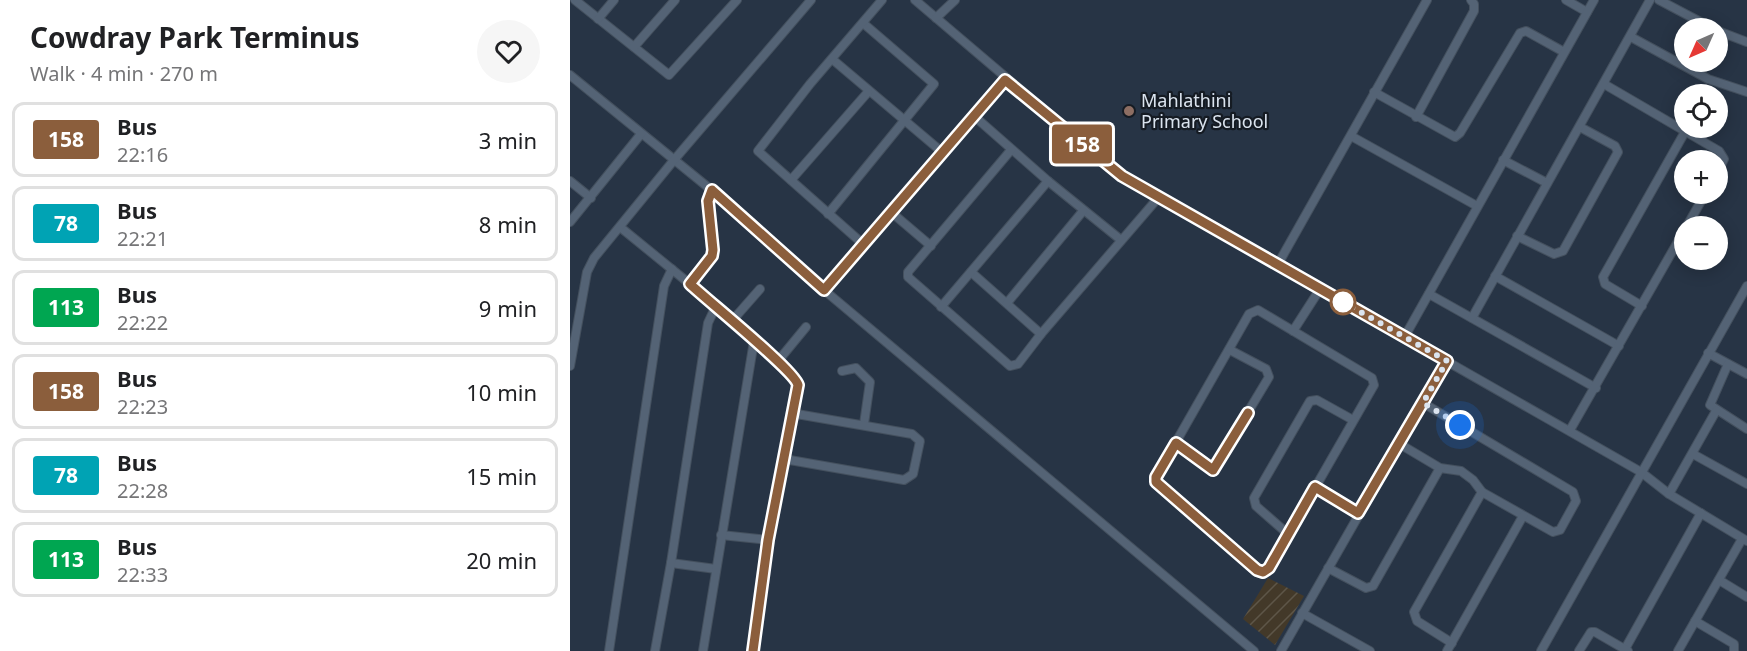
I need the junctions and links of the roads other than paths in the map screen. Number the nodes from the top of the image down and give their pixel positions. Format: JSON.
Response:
{"nodes":[{"id":1,"x":575,"y":0,"type":"edge"},
{"id":2,"x":614,"y":0,"type":"edge"},
{"id":3,"x":675,"y":0,"type":"edge"},
{"id":4,"x":737,"y":0,"type":"edge"},
{"id":5,"x":811,"y":0,"type":"edge"},
{"id":6,"x":882,"y":0,"type":"edge"},
{"id":7,"x":915,"y":0,"type":"edge"},
{"id":8,"x":955,"y":0,"type":"edge"},
{"id":9,"x":1427,"y":0,"type":"edge"},
{"id":10,"x":1471,"y":0,"type":"edge"},
{"id":11,"x":1566,"y":0,"type":"edge"},
{"id":12,"x":1594,"y":0,"type":"edge"},
{"id":13,"x":1650,"y":0,"type":"edge"},
{"id":14,"x":1659,"y":0,"type":"edge"},
{"id":15,"x":1587,"y":12,"type":"junction"},
{"id":16,"x":936,"y":18,"type":"junction"},
{"id":17,"x":1693,"y":18,"type":"edge"},
{"id":18,"x":598,"y":19,"type":"junction"},
{"id":19,"x":863,"y":23,"type":"junction"},
{"id":20,"x":1728,"y":35,"type":"edge"},
{"id":21,"x":1631,"y":37,"type":"junction"},
{"id":22,"x":1747,"y":42,"type":"edge"},
{"id":23,"x":634,"y":47,"type":"junction"},
{"id":24,"x":1564,"y":52,"type":"junction"},
{"id":25,"x":832,"y":59,"type":"junction"},
{"id":26,"x":570,"y":75,"type":"edge"},
{"id":27,"x":1005,"y":80,"type":"junction"},
{"id":28,"x":1604,"y":84,"type":"junction"},
{"id":29,"x":868,"y":92,"type":"junction"},
{"id":30,"x":1374,"y":92,"type":"junction"},
{"id":31,"x":1747,"y":92,"type":"edge"},
{"id":32,"x":974,"y":116,"type":"junction"},
{"id":33,"x":1416,"y":117,"type":"junction"},
{"id":34,"x":906,"y":122,"type":"junction"},
{"id":35,"x":1674,"y":123,"type":"edge"},
{"id":36,"x":1580,"y":127,"type":"junction"},
{"id":37,"x":641,"y":134,"type":"junction"},
{"id":38,"x":1351,"y":136,"type":"junction"},
{"id":39,"x":1681,"y":138,"type":"edge"},
{"id":40,"x":1698,"y":138,"type":"edge"},
{"id":41,"x":1011,"y":150,"type":"junction"},
{"id":42,"x":1716,"y":150,"type":"edge"},
{"id":43,"x":942,"y":152,"type":"junction"},
{"id":44,"x":674,"y":160,"type":"junction"},
{"id":45,"x":1503,"y":160,"type":"junction"},
{"id":46,"x":791,"y":180,"type":"junction"},
{"id":47,"x":570,"y":181,"type":"edge"},
{"id":48,"x":1048,"y":181,"type":"junction"},
{"id":49,"x":1547,"y":183,"type":"junction"},
{"id":50,"x":712,"y":190,"type":"junction"},
{"id":51,"x":591,"y":198,"type":"junction"},
{"id":52,"x":1158,"y":198,"type":"junction"},
{"id":53,"x":1477,"y":206,"type":"junction"},
{"id":54,"x":1083,"y":211,"type":"junction"},
{"id":55,"x":891,"y":212,"type":"junction"},
{"id":56,"x":828,"y":214,"type":"junction"},
{"id":57,"x":570,"y":222,"type":"edge"},
{"id":58,"x":620,"y":227,"type":"junction"},
{"id":59,"x":1517,"y":236,"type":"junction"},
{"id":60,"x":1121,"y":240,"type":"junction"},
{"id":61,"x":863,"y":244,"type":"junction"},
{"id":62,"x":930,"y":246,"type":"junction"},
{"id":63,"x":1674,"y":249,"type":"edge"},
{"id":64,"x":1278,"y":264,"type":"junction"},
{"id":65,"x":672,"y":269,"type":"junction"},
{"id":66,"x":971,"y":272,"type":"junction"},
{"id":67,"x":1495,"y":276,"type":"junction"},
{"id":68,"x":690,"y":284,"type":"junction"},
{"id":69,"x":1747,"y":286,"type":"edge"},
{"id":70,"x":760,"y":289,"type":"dead end"},
{"id":71,"x":1320,"y":289,"type":"junction"},
{"id":72,"x":824,"y":290,"type":"junction"},
{"id":73,"x":1429,"y":294,"type":"junction"},
{"id":74,"x":1007,"y":303,"type":"junction"},
{"id":75,"x":1642,"y":306,"type":"junction"},
{"id":76,"x":941,"y":307,"type":"junction"},
{"id":77,"x":715,"y":308,"type":"junction"},
{"id":78,"x":1472,"y":318,"type":"junction"},
{"id":79,"x":731,"y":322,"type":"junction"},
{"id":80,"x":806,"y":327,"type":"dead end"},
{"id":81,"x":1293,"y":331,"type":"junction"},
{"id":82,"x":1041,"y":334,"type":"junction"},
{"id":83,"x":1405,"y":336,"type":"junction"},
{"id":84,"x":754,"y":341,"type":"junction"},
{"id":85,"x":1619,"y":346,"type":"junction"},
{"id":86,"x":1230,"y":350,"type":"junction"},
{"id":87,"x":1708,"y":353,"type":"junction"},
{"id":88,"x":778,"y":361,"type":"junction"},
{"id":89,"x":1447,"y":361,"type":"junction"},
{"id":90,"x":1728,"y":364,"type":"junction"},
{"id":91,"x":570,"y":366,"type":"edge"},
{"id":92,"x":842,"y":371,"type":"dead end"},
{"id":93,"x":1747,"y":374,"type":"edge"},
{"id":94,"x":1596,"y":388,"type":"junction"},
{"id":95,"x":1423,"y":403,"type":"junction"},
{"id":96,"x":1716,"y":411,"type":"junction"},
{"id":97,"x":792,"y":413,"type":"junction"},
{"id":98,"x":1353,"y":420,"type":"junction"},
{"id":99,"x":864,"y":424,"type":"junction"},
{"id":100,"x":1747,"y":429,"type":"edge"},
{"id":101,"x":1570,"y":430,"type":"junction"},
{"id":102,"x":1176,"y":443,"type":"junction"},
{"id":103,"x":1398,"y":443,"type":"junction"},
{"id":104,"x":1693,"y":454,"type":"junction"},
{"id":105,"x":784,"y":459,"type":"junction"},
{"id":106,"x":1440,"y":468,"type":"junction"},
{"id":107,"x":1641,"y":472,"type":"junction"},
{"id":108,"x":1747,"y":484,"type":"edge"},
{"id":109,"x":1315,"y":487,"type":"junction"},
{"id":110,"x":1482,"y":492,"type":"junction"},
{"id":111,"x":1669,"y":494,"type":"junction"},
{"id":112,"x":1358,"y":513,"type":"junction"},
{"id":113,"x":1701,"y":513,"type":"junction"},
{"id":114,"x":1523,"y":516,"type":"junction"},
{"id":115,"x":1288,"y":534,"type":"junction"},
{"id":116,"x":721,"y":535,"type":"junction"},
{"id":117,"x":768,"y":540,"type":"junction"},
{"id":118,"x":1744,"y":540,"type":"edge"},
{"id":119,"x":671,"y":562,"type":"junction"},
{"id":120,"x":716,"y":568,"type":"junction"},
{"id":121,"x":1328,"y":568,"type":"junction"},
{"id":122,"x":1719,"y":580,"type":"junction"},
{"id":123,"x":1747,"y":597,"type":"edge"},
{"id":124,"x":1302,"y":613,"type":"junction"},
{"id":125,"x":1695,"y":621,"type":"junction"},
{"id":126,"x":1452,"y":643,"type":"junction"},
{"id":127,"x":1626,"y":650,"type":"edge"},
{"id":128,"x":609,"y":651,"type":"edge"},
{"id":129,"x":655,"y":651,"type":"edge"},
{"id":130,"x":704,"y":651,"type":"edge"},
{"id":131,"x":753,"y":651,"type":"edge"},
{"id":132,"x":1254,"y":651,"type":"edge"},
{"id":133,"x":1281,"y":651,"type":"edge"},
{"id":134,"x":1370,"y":651,"type":"edge"},
{"id":135,"x":1447,"y":651,"type":"edge"},
{"id":136,"x":1541,"y":651,"type":"edge"},
{"id":137,"x":1579,"y":651,"type":"edge"},
{"id":138,"x":1678,"y":651,"type":"edge"},
{"id":139,"x":1734,"y":651,"type":"edge"}],
"edges":[{"from":1,"to":18,"type":"street"},
{"from":2,"to":18,"type":"street"},
{"from":3,"to":23,"type":"street"},
{"from":4,"to":23,"type":"street"},
{"from":5,"to":44,"type":"street"},
{"from":6,"to":19,"type":"street"},
{"from":7,"to":16,"type":"street"},
{"from":8,"to":16,"type":"street"},
{"from":9,"to":30,"type":"street"},
{"from":10,"to":33,"type":"street"},
{"from":11,"to":15,"type":"street"},
{"from":12,"to":15,"type":"street"},
{"from":13,"to":21,"type":"street"},
{"from":14,"to":17,"type":"street"},
{"from":15,"to":24,"type":"street"},
{"from":16,"to":27,"type":"street"},
{"from":18,"to":23,"type":"street"},
{"from":19,"to":25,"type":"street"},
{"from":19,"to":34,"type":"street"},
{"from":20,"to":22,"type":"street"},
{"from":21,"to":28,"type":"street"},
{"from":21,"to":31,"type":"street"},
{"from":24,"to":33,"type":"street"},
{"from":24,"to":45,"type":"street"},
{"from":25,"to":29,"type":"street"},
{"from":25,"to":46,"type":"street"},
{"from":26,"to":37,"type":"street"},
{"from":27,"to":32,"type":"street"},
{"from":27,"to":52,"type":"street"},
{"from":28,"to":35,"type":"street"},
{"from":28,"to":36,"type":"street"},
{"from":29,"to":34,"type":"street"},
{"from":29,"to":46,"type":"street"},
{"from":30,"to":33,"type":"street"},
{"from":30,"to":38,"type":"street"},
{"from":32,"to":41,"type":"street"},
{"from":32,"to":43,"type":"street"},
{"from":34,"to":43,"type":"street"},
{"from":34,"to":56,"type":"street"},
{"from":36,"to":49,"type":"street"},
{"from":36,"to":59,"type":"street"},
{"from":37,"to":44,"type":"street"},
{"from":37,"to":51,"type":"street"},
{"from":38,"to":53,"type":"street"},
{"from":38,"to":64,"type":"street"},
{"from":39,"to":75,"type":"street"},
{"from":40,"to":42,"type":"street"},
{"from":41,"to":48,"type":"street"},
{"from":41,"to":62,"type":"street"},
{"from":43,"to":55,"type":"street"},
{"from":44,"to":50,"type":"street"},
{"from":44,"to":58,"type":"street"},
{"from":45,"to":49,"type":"street"},
{"from":45,"to":53,"type":"street"},
{"from":46,"to":56,"type":"street"},
{"from":47,"to":51,"type":"street"},
{"from":48,"to":54,"type":"street"},
{"from":48,"to":66,"type":"street"},
{"from":49,"to":59,"type":"street"},
{"from":50,"to":68,"type":"street"},
{"from":50,"to":72,"type":"street"},
{"from":51,"to":57,"type":"street"},
{"from":52,"to":60,"type":"street"},
{"from":52,"to":64,"type":"street"},
{"from":53,"to":73,"type":"street"},
{"from":54,"to":60,"type":"street"},
{"from":54,"to":74,"type":"street"},
{"from":55,"to":61,"type":"street"},
{"from":55,"to":62,"type":"street"},
{"from":56,"to":61,"type":"street"},
{"from":58,"to":65,"type":"street"},
{"from":58,"to":91,"type":"street"},
{"from":59,"to":67,"type":"street"},
{"from":60,"to":82,"type":"street"},
{"from":61,"to":72,"type":"street"},
{"from":62,"to":76,"type":"street"},
{"from":63,"to":75,"type":"street"},
{"from":64,"to":71,"type":"street"},
{"from":65,"to":68,"type":"street"},
{"from":65,"to":128,"type":"street"},
{"from":66,"to":74,"type":"street"},
{"from":66,"to":76,"type":"street"},
{"from":67,"to":78,"type":"street"},
{"from":67,"to":85,"type":"street"},
{"from":68,"to":77,"type":"street"},
{"from":69,"to":87,"type":"street"},
{"from":70,"to":79,"type":"street"},
{"from":71,"to":81,"type":"street"},
{"from":71,"to":83,"type":"street"},
{"from":72,"to":132,"type":"street"},
{"from":73,"to":78,"type":"street"},
{"from":73,"to":83,"type":"street"},
{"from":74,"to":82,"type":"street"},
{"from":75,"to":85,"type":"street"},
{"from":76,"to":82,"type":"street"},
{"from":77,"to":79,"type":"street"},
{"from":77,"to":119,"type":"street"},
{"from":78,"to":94,"type":"street"},
{"from":79,"to":84,"type":"street"},
{"from":80,"to":88,"type":"street"},
{"from":81,"to":86,"type":"street"},
{"from":81,"to":98,"type":"street"},
{"from":83,"to":89,"type":"street"},
{"from":84,"to":88,"type":"street"},
{"from":84,"to":116,"type":"street"},
{"from":85,"to":94,"type":"street"},
{"from":86,"to":102,"type":"street"},
{"from":86,"to":102,"type":"street"},
{"from":87,"to":90,"type":"street"},
{"from":87,"to":107,"type":"street"},
{"from":88,"to":97,"type":"street"},
{"from":89,"to":95,"type":"street"},
{"from":89,"to":101,"type":"street"},
{"from":90,"to":93,"type":"street"},
{"from":90,"to":96,"type":"street"},
{"from":92,"to":99,"type":"street"},
{"from":94,"to":101,"type":"street"},
{"from":95,"to":103,"type":"street"},
{"from":95,"to":114,"type":"street"},
{"from":96,"to":100,"type":"street"},
{"from":96,"to":104,"type":"street"},
{"from":97,"to":99,"type":"street"},
{"from":97,"to":105,"type":"street"},
{"from":98,"to":109,"type":"street"},
{"from":98,"to":115,"type":"street"},
{"from":99,"to":105,"type":"street"},
{"from":101,"to":107,"type":"street"},
{"from":102,"to":115,"type":"street"},
{"from":103,"to":106,"type":"street"},
{"from":103,"to":112,"type":"street"},
{"from":104,"to":108,"type":"street"},
{"from":104,"to":111,"type":"street"},
{"from":105,"to":117,"type":"street"},
{"from":106,"to":110,"type":"street"},
{"from":106,"to":121,"type":"street"},
{"from":107,"to":111,"type":"street"},
{"from":107,"to":136,"type":"street"},
{"from":109,"to":112,"type":"street"},
{"from":109,"to":115,"type":"street"},
{"from":110,"to":114,"type":"street"},
{"from":110,"to":126,"type":"street"},
{"from":111,"to":113,"type":"street"},
{"from":112,"to":121,"type":"street"},
{"from":113,"to":118,"type":"street"},
{"from":113,"to":127,"type":"street"},
{"from":114,"to":126,"type":"street"},
{"from":116,"to":117,"type":"street"},
{"from":116,"to":120,"type":"street"},
{"from":117,"to":131,"type":"street"},
{"from":118,"to":122,"type":"street"},
{"from":119,"to":120,"type":"street"},
{"from":119,"to":129,"type":"street"},
{"from":120,"to":130,"type":"street"},
{"from":121,"to":124,"type":"street"},
{"from":122,"to":123,"type":"street"},
{"from":122,"to":125,"type":"street"},
{"from":124,"to":133,"type":"street"},
{"from":124,"to":134,"type":"street"},
{"from":125,"to":138,"type":"street"},
{"from":125,"to":139,"type":"street"},
{"from":126,"to":135,"type":"street"},
{"from":127,"to":137,"type":"street"}]}
